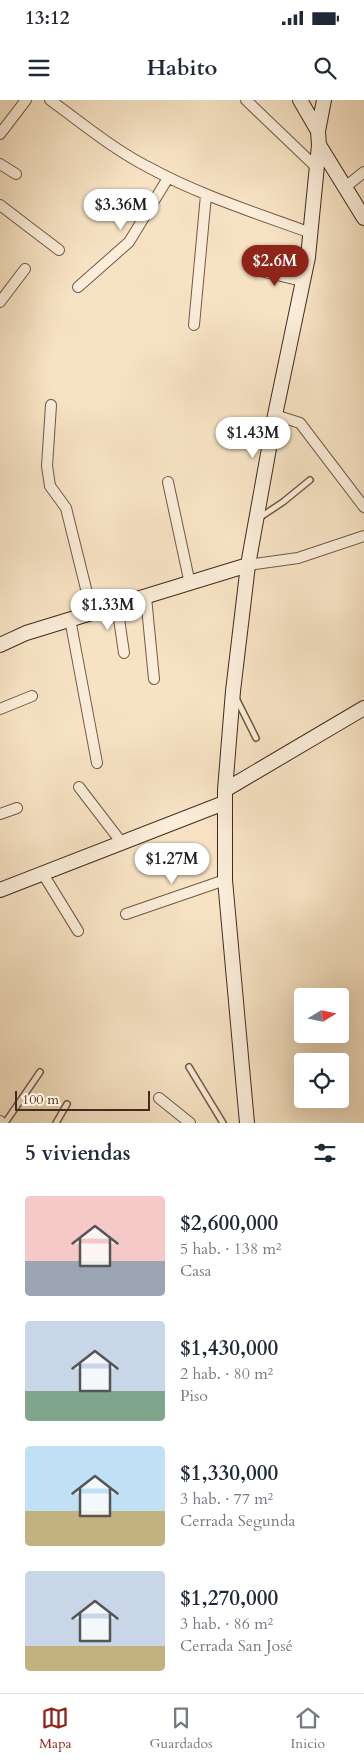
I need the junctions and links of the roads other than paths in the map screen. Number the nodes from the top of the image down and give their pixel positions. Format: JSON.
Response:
{"nodes":[{"id":1,"x":26,"y":100,"type":"edge"},
{"id":2,"x":50,"y":100,"type":"edge"},
{"id":3,"x":246,"y":100,"type":"edge"},
{"id":4,"x":300,"y":100,"type":"edge"},
{"id":5,"x":324,"y":100,"type":"edge"},
{"id":6,"x":318,"y":130,"type":"junction"},
{"id":7,"x":0,"y":134,"type":"edge"},
{"id":8,"x":319,"y":145,"type":"junction"},
{"id":9,"x":0,"y":164,"type":"edge"},
{"id":10,"x":316,"y":167,"type":"junction"},
{"id":11,"x":364,"y":172,"type":"edge"},
{"id":12,"x":16,"y":174,"type":"dead end"},
{"id":13,"x":168,"y":178,"type":"junction"},
{"id":14,"x":341,"y":183,"type":"junction"},
{"id":15,"x":315,"y":188,"type":"junction"},
{"id":16,"x":206,"y":195,"type":"junction"},
{"id":17,"x":0,"y":205,"type":"edge"},
{"id":18,"x":364,"y":218,"type":"edge"},
{"id":19,"x":311,"y":232,"type":"junction"},
{"id":20,"x":59,"y":250,"type":"dead end"},
{"id":21,"x":25,"y":269,"type":"dead end"},
{"id":22,"x":253,"y":269,"type":"dead end"},
{"id":23,"x":302,"y":281,"type":"junction"},
{"id":24,"x":78,"y":287,"type":"dead end"},
{"id":25,"x":0,"y":302,"type":"edge"},
{"id":26,"x":194,"y":325,"type":"dead end"},
{"id":27,"x":51,"y":404,"type":"dead end"},
{"id":28,"x":276,"y":414,"type":"junction"},
{"id":29,"x":310,"y":480,"type":"dead end"},
{"id":30,"x":168,"y":482,"type":"dead end"},
{"id":31,"x":364,"y":507,"type":"edge"},
{"id":32,"x":257,"y":520,"type":"junction"},
{"id":33,"x":364,"y":536,"type":"edge"},
{"id":34,"x":248,"y":565,"type":"junction"},
{"id":35,"x":190,"y":584,"type":"junction"},
{"id":36,"x":146,"y":597,"type":"junction"},
{"id":37,"x":117,"y":605,"type":"junction"},
{"id":38,"x":92,"y":613,"type":"junction"},
{"id":39,"x":70,"y":619,"type":"junction"},
{"id":40,"x":0,"y":645,"type":"edge"},
{"id":41,"x":124,"y":654,"type":"dead end"},
{"id":42,"x":154,"y":679,"type":"dead end"},
{"id":43,"x":233,"y":691,"type":"junction"},
{"id":44,"x":32,"y":696,"type":"dead end"},
{"id":45,"x":364,"y":708,"type":"edge"},
{"id":46,"x":0,"y":709,"type":"edge"},
{"id":47,"x":256,"y":738,"type":"dead end"},
{"id":48,"x":97,"y":763,"type":"dead end"},
{"id":49,"x":80,"y":787,"type":"dead end"},
{"id":50,"x":225,"y":796,"type":"junction"},
{"id":51,"x":0,"y":802,"type":"edge"},
{"id":52,"x":16,"y":808,"type":"dead end"},
{"id":53,"x":1,"y":814,"type":"edge"},
{"id":54,"x":122,"y":843,"type":"junction"},
{"id":55,"x":43,"y":874,"type":"junction"},
{"id":56,"x":225,"y":880,"type":"junction"},
{"id":57,"x":0,"y":890,"type":"edge"},
{"id":58,"x":126,"y":914,"type":"dead end"},
{"id":59,"x":78,"y":931,"type":"dead end"},
{"id":60,"x":189,"y":1067,"type":"dead end"},
{"id":61,"x":40,"y":1072,"type":"dead end"},
{"id":62,"x":159,"y":1098,"type":"dead end"},
{"id":63,"x":67,"y":1104,"type":"dead end"},
{"id":64,"x":2,"y":1122,"type":"edge"},
{"id":65,"x":56,"y":1123,"type":"edge"},
{"id":66,"x":190,"y":1123,"type":"edge"},
{"id":67,"x":223,"y":1123,"type":"edge"},
{"id":68,"x":247,"y":1123,"type":"edge"}],
"edges":[{"from":1,"to":7,"type":"street"},
{"from":2,"to":13,"type":"street"},
{"from":3,"to":10,"type":"street"},
{"from":4,"to":6,"type":"main road"},
{"from":5,"to":6,"type":"main road"},
{"from":6,"to":8,"type":"main road"},
{"from":8,"to":10,"type":"main road"},
{"from":8,"to":14,"type":"main road"},
{"from":9,"to":12,"type":"street"},
{"from":10,"to":15,"type":"main road"},
{"from":11,"to":14,"type":"street"},
{"from":13,"to":16,"type":"street"},
{"from":13,"to":24,"type":"street"},
{"from":14,"to":15,"type":"main road"},
{"from":14,"to":18,"type":"main road"},
{"from":15,"to":19,"type":"main road"},
{"from":16,"to":19,"type":"street"},
{"from":16,"to":26,"type":"street"},
{"from":17,"to":20,"type":"street"},
{"from":19,"to":23,"type":"main road"},
{"from":21,"to":25,"type":"street"},
{"from":22,"to":23,"type":"street"},
{"from":23,"to":28,"type":"main road"},
{"from":27,"to":38,"type":"street"},
{"from":28,"to":31,"type":"street"},
{"from":28,"to":32,"type":"main road"},
{"from":29,"to":32,"type":"lane"},
{"from":30,"to":35,"type":"street"},
{"from":32,"to":34,"type":"main road"},
{"from":33,"to":34,"type":"street"},
{"from":34,"to":35,"type":"main road"},
{"from":34,"to":43,"type":"main road"},
{"from":35,"to":36,"type":"main road"},
{"from":36,"to":37,"type":"main road"},
{"from":36,"to":42,"type":"street"},
{"from":37,"to":38,"type":"main road"},
{"from":37,"to":41,"type":"street"},
{"from":38,"to":39,"type":"main road"},
{"from":39,"to":40,"type":"main road"},
{"from":39,"to":48,"type":"street"},
{"from":43,"to":47,"type":"lane"},
{"from":43,"to":50,"type":"main road"},
{"from":44,"to":46,"type":"street"},
{"from":45,"to":50,"type":"main road"},
{"from":49,"to":54,"type":"street"},
{"from":50,"to":54,"type":"main road"},
{"from":50,"to":56,"type":"main road"},
{"from":51,"to":53,"type":"street"},
{"from":52,"to":53,"type":"street"},
{"from":54,"to":55,"type":"main road"},
{"from":55,"to":57,"type":"main road"},
{"from":55,"to":59,"type":"street"},
{"from":56,"to":58,"type":"street"},
{"from":56,"to":68,"type":"main road"},
{"from":60,"to":67,"type":"lane"},
{"from":61,"to":64,"type":"lane"},
{"from":62,"to":66,"type":"street"},
{"from":63,"to":65,"type":"lane"}]}
